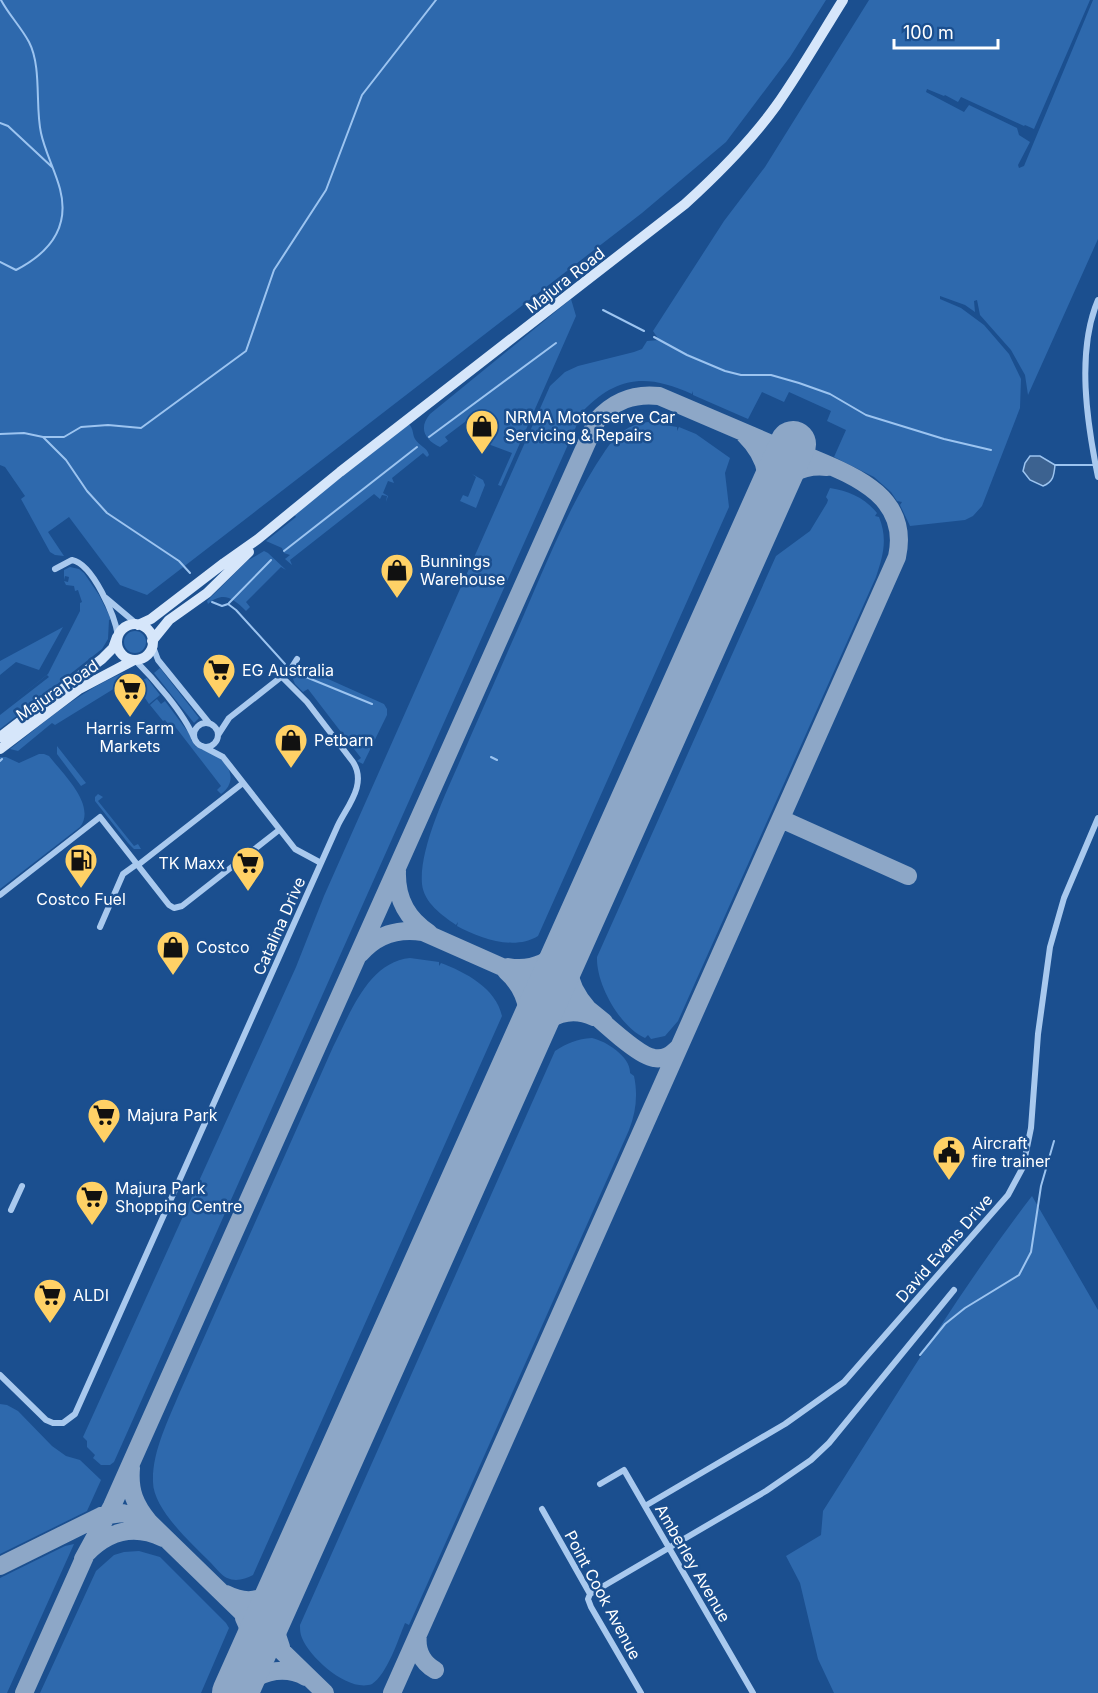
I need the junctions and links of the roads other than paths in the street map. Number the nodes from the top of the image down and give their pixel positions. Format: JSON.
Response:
{"nodes":[{"id":1,"x":843,"y":0,"type":"edge"},
{"id":2,"x":1098,"y":300,"type":"edge"},
{"id":3,"x":1098,"y":477,"type":"edge"},
{"id":4,"x":258,"y":539,"type":"junction"},
{"id":5,"x":55,"y":568,"type":"dead end"},
{"id":6,"x":101,"y":593,"type":"junction"},
{"id":7,"x":138,"y":625,"type":"junction"},
{"id":8,"x":118,"y":637,"type":"junction"},
{"id":9,"x":152,"y":643,"type":"junction"},
{"id":10,"x":134,"y":659,"type":"junction"},
{"id":11,"x":297,"y":659,"type":"dead end"},
{"id":12,"x":282,"y":677,"type":"junction"},
{"id":13,"x":228,"y":718,"type":"junction"},
{"id":14,"x":209,"y":724,"type":"junction"},
{"id":15,"x":218,"y":736,"type":"junction"},
{"id":16,"x":0,"y":737,"type":"edge"},
{"id":17,"x":194,"y":738,"type":"junction"},
{"id":18,"x":202,"y":746,"type":"junction"},
{"id":19,"x":0,"y":749,"type":"edge"},
{"id":20,"x":223,"y":757,"type":"junction"},
{"id":21,"x":243,"y":783,"type":"junction"},
{"id":22,"x":1098,"y":818,"type":"edge"},
{"id":23,"x":279,"y":830,"type":"junction"},
{"id":24,"x":321,"y":862,"type":"junction"},
{"id":25,"x":137,"y":864,"type":"junction"},
{"id":26,"x":0,"y":895,"type":"edge"},
{"id":27,"x":100,"y":927,"type":"dead end"},
{"id":28,"x":22,"y":1186,"type":"dead end"},
{"id":29,"x":12,"y":1210,"type":"dead end"},
{"id":30,"x":954,"y":1290,"type":"dead end"},
{"id":31,"x":0,"y":1375,"type":"edge"},
{"id":32,"x":600,"y":1484,"type":"dead end"},
{"id":33,"x":645,"y":1506,"type":"junction"},
{"id":34,"x":542,"y":1509,"type":"dead end"},
{"id":35,"x":669,"y":1548,"type":"junction"},
{"id":36,"x":590,"y":1594,"type":"junction"},
{"id":37,"x":641,"y":1693,"type":"edge"},
{"id":38,"x":753,"y":1693,"type":"edge"}],
"edges":[{"from":1,"to":4,"type":"main road","name":"Majura Road"},
{"from":2,"to":3,"type":"street"},
{"from":4,"to":7,"type":"main road","name":"Majura Road"},
{"from":4,"to":9,"type":"main road","name":"Majura Road"},
{"from":5,"to":6,"type":"street"},
{"from":6,"to":7,"type":"street"},
{"from":6,"to":8,"type":"street"},
{"from":7,"to":8,"type":"main road"},
{"from":7,"to":9,"type":"main road"},
{"from":8,"to":10,"type":"main road"},
{"from":8,"to":16,"type":"main road","name":"Majura Road"},
{"from":9,"to":10,"type":"main road"},
{"from":9,"to":14,"type":"street"},
{"from":10,"to":17,"type":"street"},
{"from":10,"to":19,"type":"main road","name":"Majura Road"},
{"from":11,"to":12,"type":"street"},
{"from":12,"to":13,"type":"street"},
{"from":12,"to":24,"type":"street","name":"Catalina Drive"},
{"from":13,"to":14,"type":"street"},
{"from":13,"to":15,"type":"street"},
{"from":14,"to":15,"type":"street"},
{"from":14,"to":17,"type":"street"},
{"from":15,"to":18,"type":"street"},
{"from":15,"to":20,"type":"street"},
{"from":17,"to":18,"type":"street"},
{"from":18,"to":20,"type":"street"},
{"from":20,"to":21,"type":"street"},
{"from":21,"to":23,"type":"street"},
{"from":21,"to":25,"type":"street"},
{"from":22,"to":33,"type":"street","name":"David Evans Drive"},
{"from":23,"to":24,"type":"street"},
{"from":23,"to":25,"type":"street"},
{"from":24,"to":31,"type":"street","name":"Catalina Drive"},
{"from":25,"to":26,"type":"street"},
{"from":25,"to":27,"type":"street"},
{"from":28,"to":29,"type":"street"},
{"from":30,"to":35,"type":"street"},
{"from":32,"to":33,"type":"street","name":"Amberley Avenue"},
{"from":33,"to":35,"type":"street","name":"Amberley Avenue"},
{"from":34,"to":36,"type":"street","name":"Point Cook Avenue"},
{"from":35,"to":36,"type":"street"},
{"from":35,"to":38,"type":"street","name":"Amberley Avenue"},
{"from":36,"to":37,"type":"street","name":"Point Cook Avenue"}]}
